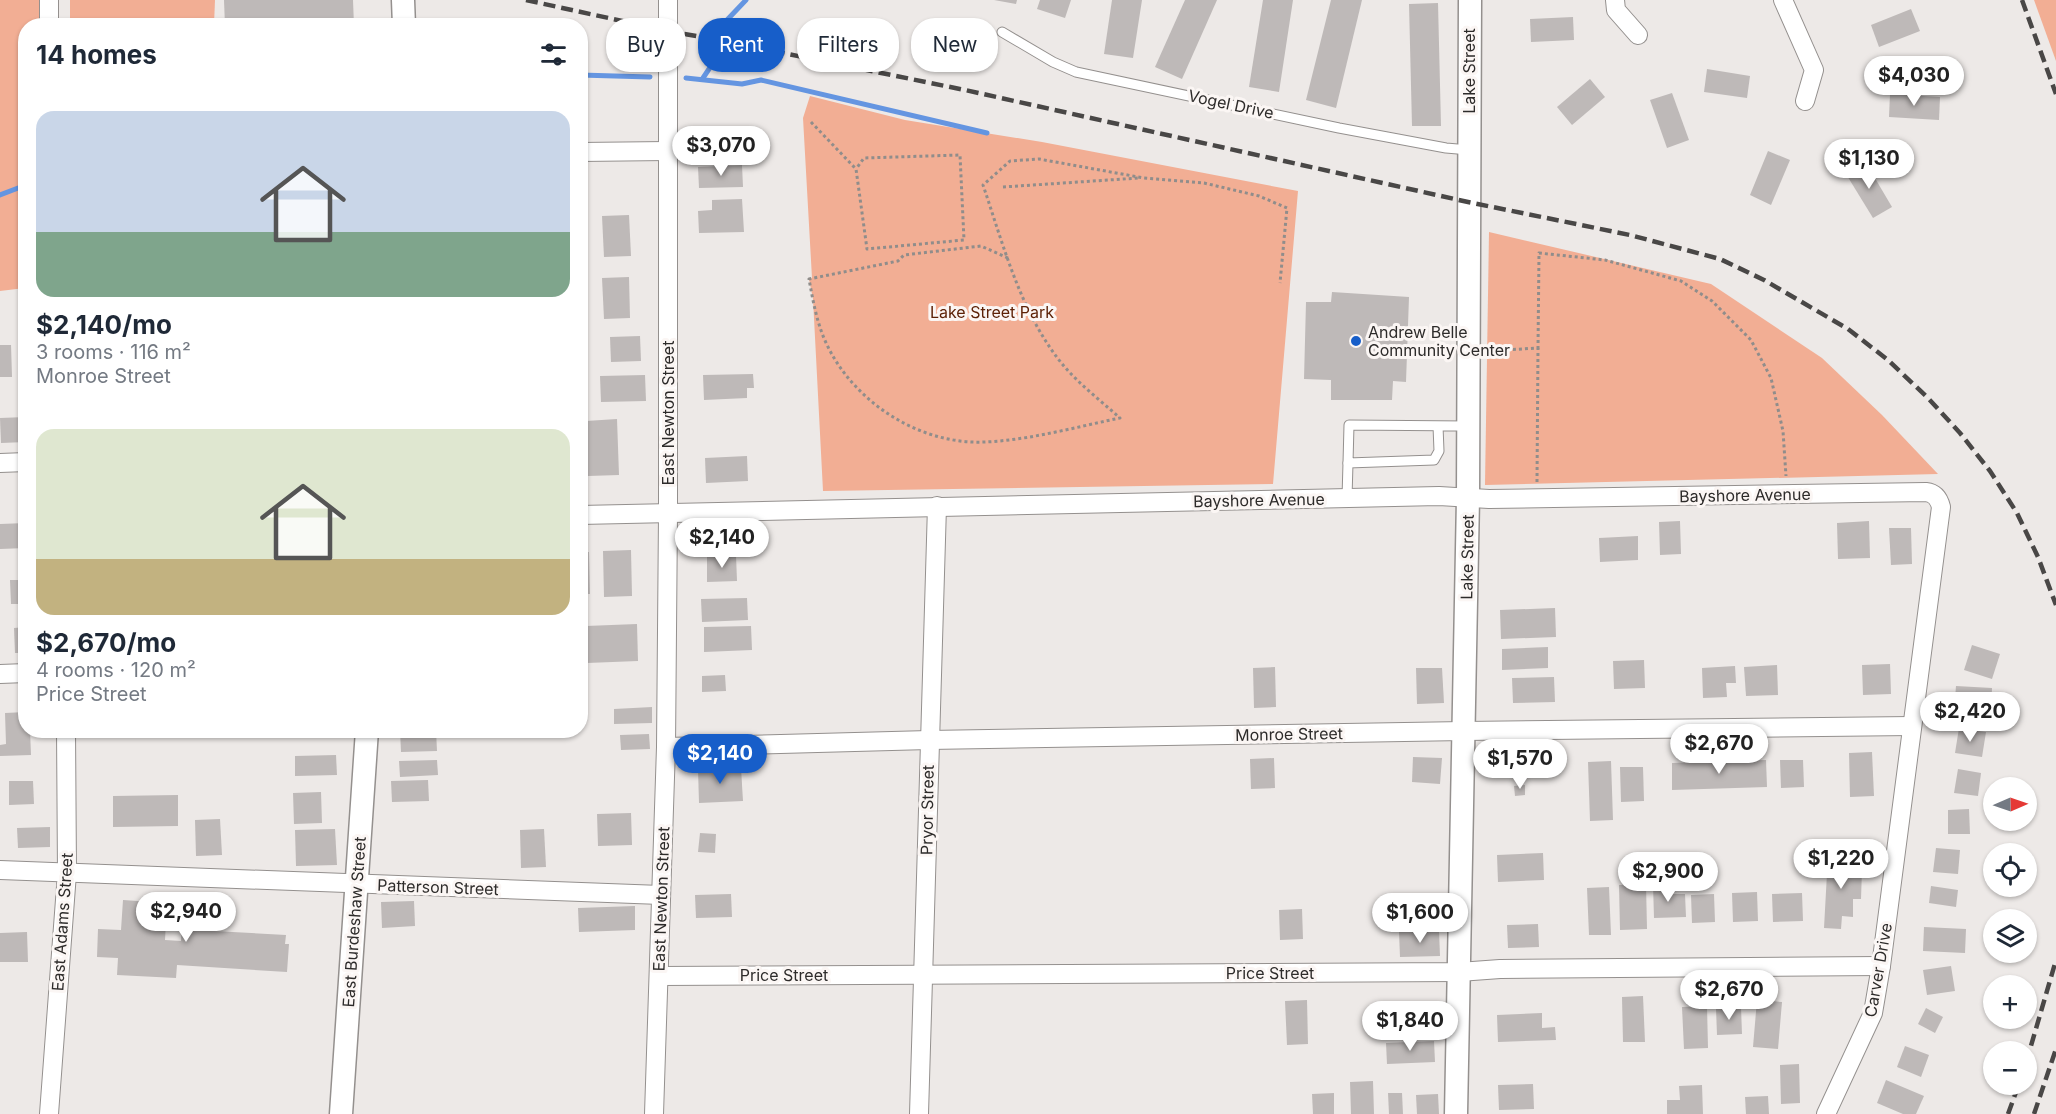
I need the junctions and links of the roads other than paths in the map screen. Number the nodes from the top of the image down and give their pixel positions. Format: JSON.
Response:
{"nodes":[{"id":1,"x":48,"y":0,"type":"edge"},
{"id":2,"x":403,"y":0,"type":"edge"},
{"id":3,"x":668,"y":0,"type":"edge"},
{"id":4,"x":1470,"y":0,"type":"edge"},
{"id":5,"x":1616,"y":0,"type":"edge"},
{"id":6,"x":1783,"y":0,"type":"edge"},
{"id":7,"x":49,"y":18,"type":"edge"},
{"id":8,"x":404,"y":18,"type":"edge"},
{"id":9,"x":1002,"y":32,"type":"dead end"},
{"id":10,"x":1638,"y":35,"type":"dead end"},
{"id":11,"x":1805,"y":101,"type":"dead end"},
{"id":12,"x":1469,"y":150,"type":"junction"},
{"id":13,"x":667,"y":151,"type":"junction"},
{"id":14,"x":588,"y":152,"type":"edge"},
{"id":15,"x":1438,"y":426,"type":"junction"},
{"id":16,"x":1467,"y":426,"type":"junction"},
{"id":17,"x":18,"y":463,"type":"edge"},
{"id":18,"x":1348,"y":463,"type":"junction"},
{"id":19,"x":0,"y":464,"type":"edge"},
{"id":20,"x":1937,"y":497,"type":"joint"},
{"id":21,"x":1347,"y":498,"type":"junction"},
{"id":22,"x":1468,"y":498,"type":"junction"},
{"id":23,"x":937,"y":506,"type":"junction"},
{"id":24,"x":668,"y":514,"type":"junction"},
{"id":25,"x":588,"y":515,"type":"edge"},
{"id":26,"x":18,"y":673,"type":"edge"},
{"id":27,"x":0,"y":674,"type":"edge"},
{"id":28,"x":1912,"y":726,"type":"junction"},
{"id":29,"x":1464,"y":731,"type":"junction"},
{"id":30,"x":66,"y":738,"type":"edge"},
{"id":31,"x":366,"y":738,"type":"edge"},
{"id":32,"x":929,"y":740,"type":"junction"},
{"id":33,"x":666,"y":747,"type":"junction"},
{"id":34,"x":0,"y":870,"type":"edge"},
{"id":35,"x":67,"y":873,"type":"junction"},
{"id":36,"x":357,"y":884,"type":"junction"},
{"id":37,"x":661,"y":895,"type":"junction"},
{"id":38,"x":1881,"y":966,"type":"junction"},
{"id":39,"x":1459,"y":972,"type":"junction"},
{"id":40,"x":923,"y":975,"type":"junction"},
{"id":41,"x":659,"y":976,"type":"junction"},
{"id":42,"x":49,"y":1114,"type":"edge"},
{"id":43,"x":341,"y":1114,"type":"edge"},
{"id":44,"x":654,"y":1114,"type":"edge"},
{"id":45,"x":919,"y":1114,"type":"edge"},
{"id":46,"x":1456,"y":1114,"type":"edge"},
{"id":47,"x":1826,"y":1114,"type":"edge"}],
"edges":[{"from":1,"to":7,"type":"street"},
{"from":2,"to":8,"type":"street"},
{"from":3,"to":13,"type":"street","name":"East Newton Street"},
{"from":4,"to":12,"type":"street","name":"Lake Street"},
{"from":5,"to":10,"type":"street"},
{"from":6,"to":11,"type":"street"},
{"from":9,"to":12,"type":"lane","name":"Vogel Drive"},
{"from":12,"to":16,"type":"street","name":"Lake Street"},
{"from":13,"to":14,"type":"street"},
{"from":13,"to":24,"type":"street","name":"East Newton Street"},
{"from":15,"to":16,"type":"lane"},
{"from":15,"to":18,"type":"lane"},
{"from":15,"to":18,"type":"lane"},
{"from":16,"to":22,"type":"street","name":"Lake Street"},
{"from":17,"to":19,"type":"street"},
{"from":18,"to":21,"type":"lane"},
{"from":20,"to":22,"type":"street","name":"Bayshore Avenue"},
{"from":20,"to":28,"type":"street","name":"Carver Drive"},
{"from":21,"to":22,"type":"street","name":"Bayshore Avenue"},
{"from":21,"to":23,"type":"street","name":"Bayshore Avenue"},
{"from":22,"to":29,"type":"street","name":"Lake Street"},
{"from":23,"to":24,"type":"street","name":"Bayshore Avenue"},
{"from":23,"to":32,"type":"street","name":"Pryor Street"},
{"from":24,"to":25,"type":"street","name":"Bayshore Avenue"},
{"from":24,"to":33,"type":"street","name":"East Newton Street"},
{"from":26,"to":27,"type":"street"},
{"from":28,"to":29,"type":"street","name":"Monroe Street"},
{"from":28,"to":38,"type":"street","name":"Carver Drive"},
{"from":29,"to":32,"type":"street","name":"Monroe Street"},
{"from":29,"to":39,"type":"street","name":"Lake Street"},
{"from":30,"to":35,"type":"street","name":"East Adams Street"},
{"from":31,"to":36,"type":"street","name":"East Burdeshaw Street"},
{"from":32,"to":33,"type":"street","name":"Monroe Street"},
{"from":32,"to":40,"type":"street","name":"Pryor Street"},
{"from":33,"to":37,"type":"street","name":"East Newton Street"},
{"from":34,"to":35,"type":"street","name":"Patterson Street"},
{"from":35,"to":36,"type":"street","name":"Patterson Street"},
{"from":35,"to":42,"type":"street","name":"East Adams Street"},
{"from":36,"to":37,"type":"street","name":"Patterson Street"},
{"from":36,"to":43,"type":"street","name":"East Burdeshaw Street"},
{"from":37,"to":41,"type":"street","name":"East Newton Street"},
{"from":38,"to":39,"type":"street","name":"Price Street"},
{"from":38,"to":47,"type":"street","name":"Carver Drive"},
{"from":39,"to":40,"type":"street","name":"Price Street"},
{"from":39,"to":46,"type":"street","name":"Lake Street"},
{"from":40,"to":41,"type":"street","name":"Price Street"},
{"from":40,"to":45,"type":"street","name":"Pryor Street"},
{"from":41,"to":44,"type":"street","name":"East Newton Street"}]}
